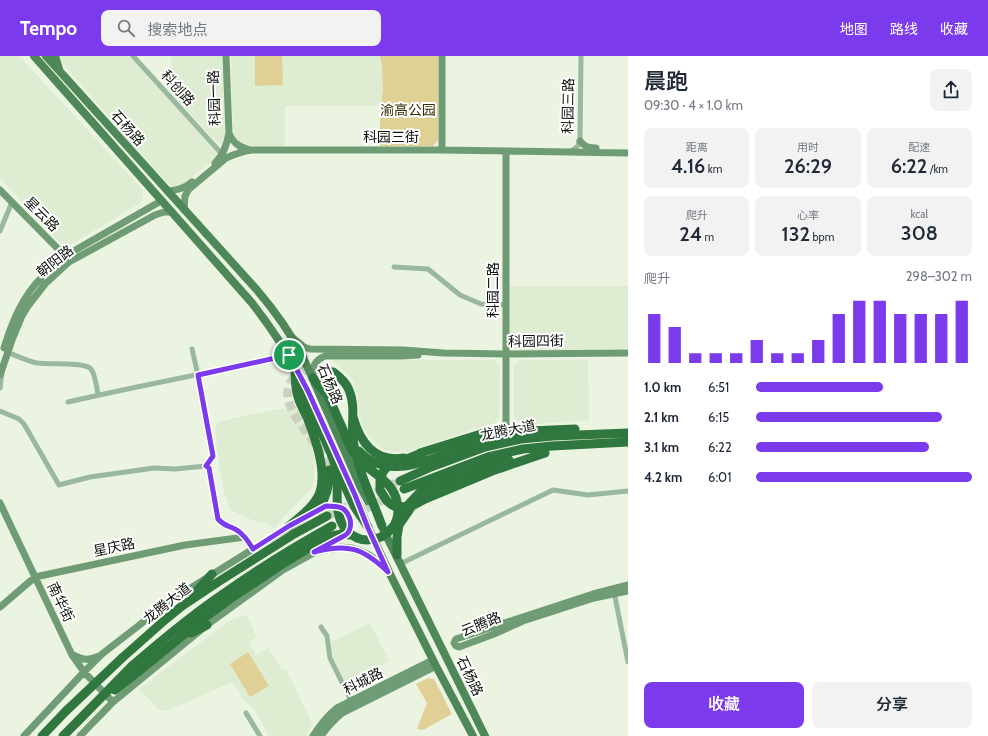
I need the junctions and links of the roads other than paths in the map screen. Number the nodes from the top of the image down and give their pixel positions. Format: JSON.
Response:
{"nodes":[{"id":1,"x":34,"y":56,"type":"edge"},
{"id":2,"x":46,"y":56,"type":"edge"},
{"id":3,"x":55,"y":56,"type":"edge"},
{"id":4,"x":133,"y":56,"type":"edge"},
{"id":5,"x":226,"y":56,"type":"edge"},
{"id":6,"x":442,"y":56,"type":"edge"},
{"id":7,"x":581,"y":56,"type":"edge"},
{"id":8,"x":61,"y":74,"type":"junction"},
{"id":9,"x":229,"y":133,"type":"junction"},
{"id":10,"x":580,"y":141,"type":"junction"},
{"id":11,"x":628,"y":149,"type":"edge"},
{"id":12,"x":252,"y":150,"type":"junction"},
{"id":13,"x":442,"y":150,"type":"junction"},
{"id":14,"x":506,"y":151,"type":"junction"},
{"id":15,"x":569,"y":152,"type":"junction"},
{"id":16,"x":628,"y":153,"type":"edge"},
{"id":17,"x":222,"y":154,"type":"junction"},
{"id":18,"x":0,"y":190,"type":"edge"},
{"id":19,"x":168,"y":191,"type":"junction"},
{"id":20,"x":162,"y":201,"type":"junction"},
{"id":21,"x":12,"y":202,"type":"junction"},
{"id":22,"x":184,"y":210,"type":"junction"},
{"id":23,"x":171,"y":212,"type":"junction"},
{"id":24,"x":132,"y":218,"type":"junction"},
{"id":25,"x":136,"y":226,"type":"junction"},
{"id":26,"x":0,"y":231,"type":"edge"},
{"id":27,"x":65,"y":256,"type":"junction"},
{"id":28,"x":394,"y":267,"type":"dead end"},
{"id":29,"x":506,"y":305,"type":"junction"},
{"id":30,"x":293,"y":338,"type":"junction"},
{"id":31,"x":192,"y":349,"type":"dead end"},
{"id":32,"x":7,"y":352,"type":"junction"},
{"id":33,"x":444,"y":353,"type":"junction"},
{"id":34,"x":628,"y":353,"type":"edge"},
{"id":35,"x":506,"y":354,"type":"junction"},
{"id":36,"x":289,"y":355,"type":"junction"},
{"id":37,"x":0,"y":360,"type":"edge"},
{"id":38,"x":295,"y":367,"type":"junction"},
{"id":39,"x":1,"y":372,"type":"edge"},
{"id":40,"x":333,"y":372,"type":"tunnel mouth"},
{"id":41,"x":198,"y":375,"type":"junction"},
{"id":42,"x":300,"y":378,"type":"junction"},
{"id":43,"x":313,"y":378,"type":"junction"},
{"id":44,"x":0,"y":388,"type":"edge"},
{"id":45,"x":98,"y":395,"type":"junction"},
{"id":46,"x":68,"y":402,"type":"dead end"},
{"id":47,"x":0,"y":411,"type":"edge"},
{"id":48,"x":353,"y":417,"type":"junction"},
{"id":49,"x":342,"y":427,"type":"junction"},
{"id":50,"x":506,"y":429,"type":"junction"},
{"id":51,"x":530,"y":431,"type":"junction"},
{"id":52,"x":628,"y":433,"type":"edge"},
{"id":53,"x":628,"y":442,"type":"edge"},
{"id":54,"x":596,"y":444,"type":"junction"},
{"id":55,"x":424,"y":452,"type":"junction"},
{"id":56,"x":545,"y":453,"type":"junction"},
{"id":57,"x":206,"y":466,"type":"junction"},
{"id":58,"x":628,"y":491,"type":"edge"},
{"id":59,"x":1,"y":506,"type":"edge"},
{"id":60,"x":412,"y":506,"type":"junction"},
{"id":61,"x":318,"y":510,"type":"junction"},
{"id":62,"x":327,"y":516,"type":"tunnel mouth"},
{"id":63,"x":289,"y":526,"type":"junction"},
{"id":64,"x":332,"y":526,"type":"tunnel mouth"},
{"id":65,"x":382,"y":526,"type":"junction"},
{"id":66,"x":394,"y":526,"type":"junction"},
{"id":67,"x":368,"y":528,"type":"junction"},
{"id":68,"x":350,"y":535,"type":"junction"},
{"id":69,"x":245,"y":537,"type":"junction"},
{"id":70,"x":253,"y":549,"type":"junction"},
{"id":71,"x":314,"y":552,"type":"junction"},
{"id":72,"x":398,"y":560,"type":"junction"},
{"id":73,"x":388,"y":572,"type":"junction"},
{"id":74,"x":212,"y":574,"type":"junction"},
{"id":75,"x":34,"y":577,"type":"junction"},
{"id":76,"x":628,"y":585,"type":"edge"},
{"id":77,"x":614,"y":591,"type":"junction"},
{"id":78,"x":628,"y":591,"type":"edge"},
{"id":79,"x":182,"y":606,"type":"junction"},
{"id":80,"x":0,"y":607,"type":"edge"},
{"id":81,"x":206,"y":621,"type":"junction"},
{"id":82,"x":320,"y":627,"type":"dead end"},
{"id":83,"x":102,"y":654,"type":"junction"},
{"id":84,"x":72,"y":655,"type":"junction"},
{"id":85,"x":628,"y":662,"type":"edge"},
{"id":86,"x":435,"y":663,"type":"junction"},
{"id":87,"x":135,"y":669,"type":"junction"},
{"id":88,"x":84,"y":672,"type":"junction"},
{"id":89,"x":350,"y":701,"type":"junction"},
{"id":90,"x":113,"y":702,"type":"junction"},
{"id":91,"x":246,"y":713,"type":"dead end"},
{"id":92,"x":24,"y":736,"type":"edge"},
{"id":93,"x":42,"y":736,"type":"edge"},
{"id":94,"x":63,"y":736,"type":"edge"},
{"id":95,"x":80,"y":736,"type":"edge"},
{"id":96,"x":260,"y":736,"type":"edge"},
{"id":97,"x":313,"y":736,"type":"edge"},
{"id":98,"x":321,"y":736,"type":"edge"},
{"id":99,"x":473,"y":736,"type":"edge"},
{"id":100,"x":485,"y":736,"type":"edge"}],
"edges":[{"from":1,"to":20,"type":"main road","name":"石杨路"},
{"from":2,"to":8,"type":"main road","name":"石杨路"},
{"from":3,"to":8,"type":"main road"},
{"from":4,"to":17,"type":"street","name":"科创路"},
{"from":5,"to":9,"type":"street","name":"科园一路"},
{"from":6,"to":13,"type":"street"},
{"from":7,"to":10,"type":"street","name":"科园三路"},
{"from":8,"to":19,"type":"main road","name":"石杨路"},
{"from":9,"to":12,"type":"street","name":"科园一路"},
{"from":9,"to":17,"type":"street"},
{"from":10,"to":11,"type":"street"},
{"from":10,"to":15,"type":"street","name":"科园三路"},
{"from":12,"to":13,"type":"street","name":"科园三街"},
{"from":12,"to":22,"type":"street","name":"科园三街"},
{"from":13,"to":14,"type":"street","name":"科园三街"},
{"from":14,"to":15,"type":"street","name":"科园三街"},
{"from":14,"to":29,"type":"street","name":"科园二路"},
{"from":15,"to":16,"type":"street","name":"科园三街"},
{"from":17,"to":19,"type":"street"},
{"from":18,"to":21,"type":"street","name":"星云路"},
{"from":19,"to":22,"type":"main road","name":"石杨路"},
{"from":20,"to":23,"type":"main road","name":"石杨路"},
{"from":20,"to":24,"type":"street","name":"朝阳路"},
{"from":21,"to":26,"type":"street"},
{"from":21,"to":27,"type":"street","name":"星云路"},
{"from":22,"to":30,"type":"main road","name":"石杨路"},
{"from":23,"to":25,"type":"street","name":"朝阳路"},
{"from":23,"to":36,"type":"main road","name":"石杨路"},
{"from":24,"to":25,"type":"street"},
{"from":24,"to":27,"type":"street","name":"朝阳路"},
{"from":25,"to":32,"type":"street","name":"朝阳路"},
{"from":27,"to":37,"type":"street","name":"朝阳路"},
{"from":28,"to":29,"type":"street"},
{"from":29,"to":35,"type":"street","name":"科园二路"},
{"from":30,"to":33,"type":"street","name":"科园四街"},
{"from":30,"to":43,"type":"main road","name":"石杨路"},
{"from":31,"to":41,"type":"street"},
{"from":32,"to":39,"type":"street","name":"朝阳路"},
{"from":32,"to":45,"type":"street"},
{"from":33,"to":35,"type":"street","name":"科园四街"},
{"from":33,"to":43,"type":"street","name":"科园四街"},
{"from":34,"to":35,"type":"street","name":"科园四街"},
{"from":35,"to":50,"type":"street","name":"科园二路"},
{"from":36,"to":38,"type":"main road","name":"石杨路"},
{"from":36,"to":41,"type":"street"},
{"from":38,"to":42,"type":"main road","name":"石杨路"},
{"from":38,"to":63,"type":"highway"},
{"from":39,"to":44,"type":"street"},
{"from":40,"to":48,"type":"highway"},
{"from":41,"to":45,"type":"street"},
{"from":41,"to":57,"type":"street"},
{"from":42,"to":67,"type":"main road","name":"石杨路"},
{"from":42,"to":68,"type":"highway","bridge":true},
{"from":43,"to":49,"type":"highway","bridge":true},
{"from":43,"to":65,"type":"main road","name":"石杨路"},
{"from":45,"to":46,"type":"street"},
{"from":47,"to":57,"type":"street"},
{"from":48,"to":55,"type":"highway"},
{"from":48,"to":65,"type":"highway"},
{"from":49,"to":51,"type":"highway","bridge":true},
{"from":49,"to":66,"type":"highway","bridge":true},
{"from":50,"to":51,"type":"highway"},
{"from":50,"to":55,"type":"highway"},
{"from":51,"to":52,"type":"highway"},
{"from":52,"to":54,"type":"highway","name":"龙腾大道"},
{"from":53,"to":54,"type":"highway","name":"龙腾大道"},
{"from":54,"to":56,"type":"highway"},
{"from":55,"to":60,"type":"highway"},
{"from":56,"to":60,"type":"highway"},
{"from":56,"to":66,"type":"highway","bridge":true},
{"from":57,"to":69,"type":"street"},
{"from":58,"to":72,"type":"street"},
{"from":59,"to":75,"type":"street","name":"南华街"},
{"from":60,"to":72,"type":"highway"},
{"from":61,"to":63,"type":"street"},
{"from":61,"to":67,"type":"highway"},
{"from":61,"to":71,"type":"street"},
{"from":62,"to":79,"type":"highway","name":"龙腾大道"},
{"from":63,"to":70,"type":"street"},
{"from":64,"to":87,"type":"highway","name":"龙腾大道"},
{"from":65,"to":72,"type":"main road","name":"石杨路"},
{"from":66,"to":68,"type":"highway","bridge":true},
{"from":67,"to":73,"type":"main road","name":"石杨路"},
{"from":68,"to":81,"type":"highway","bridge":true},
{"from":69,"to":70,"type":"street"},
{"from":69,"to":75,"type":"street","name":"星庆路"},
{"from":70,"to":74,"type":"street"},
{"from":71,"to":73,"type":"main road"},
{"from":71,"to":81,"type":"street"},
{"from":72,"to":100,"type":"main road","name":"石杨路"},
{"from":73,"to":86,"type":"main road","name":"石杨路"},
{"from":74,"to":79,"type":"highway"},
{"from":74,"to":83,"type":"street"},
{"from":75,"to":80,"type":"street","name":"星庆路"},
{"from":75,"to":84,"type":"street","name":"南华街"},
{"from":76,"to":77,"type":"street","name":"云腾路"},
{"from":77,"to":77,"type":"street","name":"云腾路"},
{"from":77,"to":78,"type":"street","name":"云腾路"},
{"from":77,"to":85,"type":"street"},
{"from":79,"to":93,"type":"highway","name":"龙腾大道","bridge":true},
{"from":81,"to":87,"type":"highway"},
{"from":81,"to":90,"type":"street"},
{"from":82,"to":89,"type":"street"},
{"from":83,"to":84,"type":"street"},
{"from":83,"to":88,"type":"street"},
{"from":84,"to":88,"type":"street","name":"南华街"},
{"from":86,"to":89,"type":"street","name":"科城路"},
{"from":86,"to":98,"type":"street","name":"科城路"},
{"from":86,"to":99,"type":"main road","name":"石杨路"},
{"from":87,"to":94,"type":"highway","bridge":true},
{"from":88,"to":90,"type":"street","name":"南华街"},
{"from":88,"to":92,"type":"street"},
{"from":89,"to":97,"type":"street","name":"科城路"},
{"from":90,"to":95,"type":"street"},
{"from":91,"to":96,"type":"street"}]}
